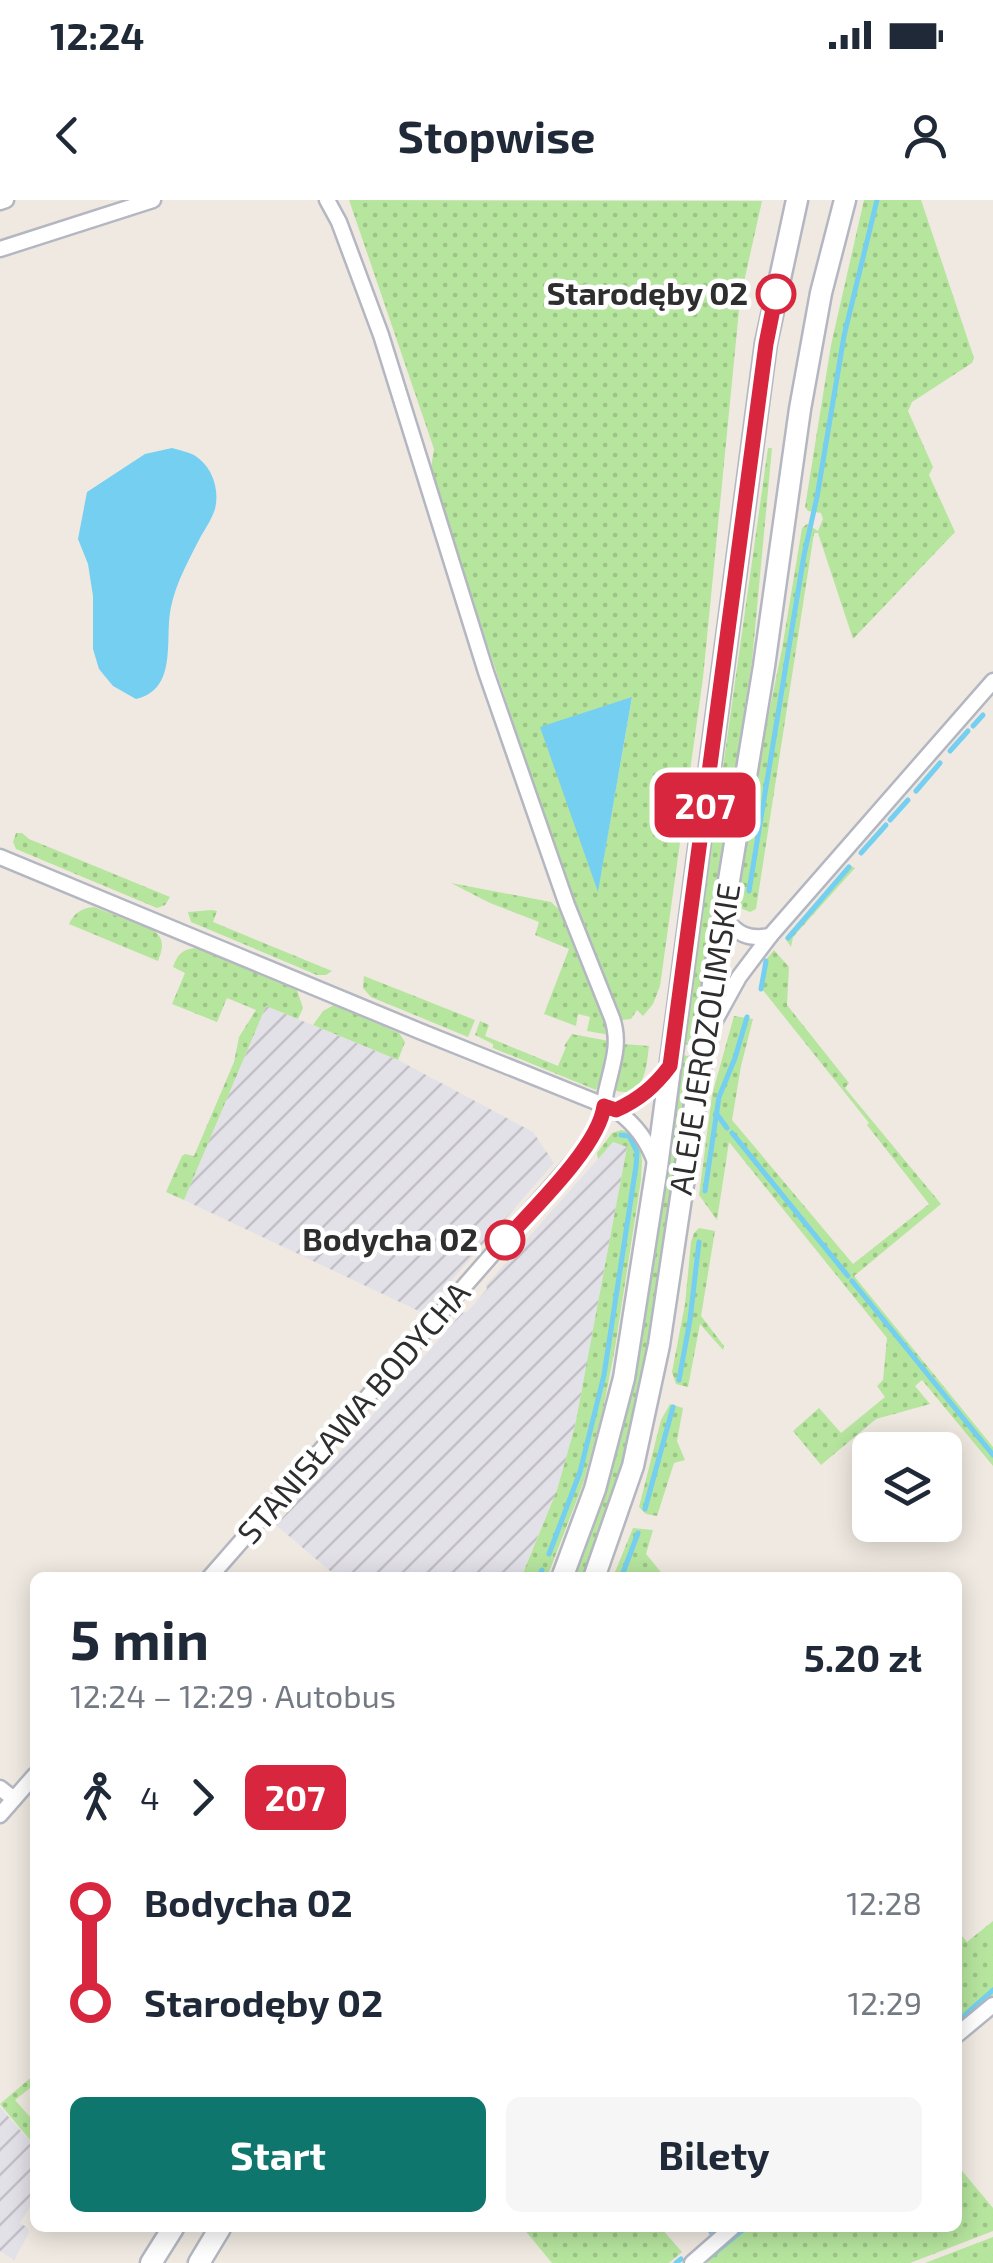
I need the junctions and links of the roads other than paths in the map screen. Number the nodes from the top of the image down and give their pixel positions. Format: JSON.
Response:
{"nodes":[{"id":1,"x":153,"y":200,"type":"edge"},
{"id":2,"x":327,"y":200,"type":"edge"},
{"id":3,"x":786,"y":200,"type":"edge"},
{"id":4,"x":797,"y":200,"type":"edge"},
{"id":5,"x":832,"y":200,"type":"edge"},
{"id":6,"x":845,"y":200,"type":"edge"},
{"id":7,"x":838,"y":225,"type":"junction"},
{"id":8,"x":788,"y":237,"type":"junction"},
{"id":9,"x":0,"y":249,"type":"edge"},
{"id":10,"x":993,"y":681,"type":"edge"},
{"id":11,"x":0,"y":857,"type":"edge"},
{"id":12,"x":723,"y":916,"type":"junction"},
{"id":13,"x":770,"y":936,"type":"junction"},
{"id":14,"x":705,"y":1040,"type":"junction"},
{"id":15,"x":670,"y":1066,"type":"junction"},
{"id":16,"x":610,"y":1108,"type":"junction"},
{"id":17,"x":657,"y":1167,"type":"junction"},
{"id":18,"x":215,"y":1572,"type":"edge"},
{"id":19,"x":564,"y":1572,"type":"edge"},
{"id":20,"x":596,"y":1572,"type":"edge"},
{"id":21,"x":30,"y":1781,"type":"edge"},
{"id":22,"x":0,"y":1788,"type":"edge"},
{"id":23,"x":14,"y":1799,"type":"junction"},
{"id":24,"x":0,"y":1815,"type":"edge"},
{"id":25,"x":993,"y":2005,"type":"edge"},
{"id":26,"x":962,"y":2031,"type":"edge"},
{"id":27,"x":170,"y":2232,"type":"edge"},
{"id":28,"x":218,"y":2232,"type":"edge"},
{"id":29,"x":727,"y":2232,"type":"edge"},
{"id":30,"x":151,"y":2263,"type":"edge"},
{"id":31,"x":199,"y":2263,"type":"edge"},
{"id":32,"x":692,"y":2263,"type":"edge"}],
"edges":[{"from":1,"to":9,"type":"street"},
{"from":2,"to":16,"type":"street","name":"STANISŁAWA BODYCHA"},
{"from":3,"to":8,"type":"street"},
{"from":4,"to":8,"type":"main road","name":"ALEJE JEROZOLIMSKIE"},
{"from":5,"to":7,"type":"street"},
{"from":6,"to":7,"type":"main road","name":"ALEJE JEROZOLIMSKIE"},
{"from":7,"to":12,"type":"main road","name":"ALEJE JEROZOLIMSKIE"},
{"from":8,"to":15,"type":"main road","name":"ALEJE JEROZOLIMSKIE"},
{"from":10,"to":13,"type":"street"},
{"from":11,"to":16,"type":"street"},
{"from":12,"to":13,"type":"street"},
{"from":12,"to":14,"type":"main road","name":"ALEJE JEROZOLIMSKIE"},
{"from":13,"to":14,"type":"street"},
{"from":14,"to":20,"type":"main road","name":"ALEJE JEROZOLIMSKIE"},
{"from":15,"to":16,"type":"street"},
{"from":15,"to":17,"type":"main road","name":"ALEJE JEROZOLIMSKIE"},
{"from":16,"to":17,"type":"street"},
{"from":16,"to":18,"type":"street","name":"STANISŁAWA BODYCHA"},
{"from":17,"to":19,"type":"main road","name":"ALEJE JEROZOLIMSKIE"},
{"from":21,"to":23,"type":"street"},
{"from":22,"to":23,"type":"street"},
{"from":23,"to":24,"type":"street"},
{"from":25,"to":26,"type":"street"},
{"from":27,"to":30,"type":"main road"},
{"from":28,"to":31,"type":"main road"},
{"from":29,"to":32,"type":"street"}]}
